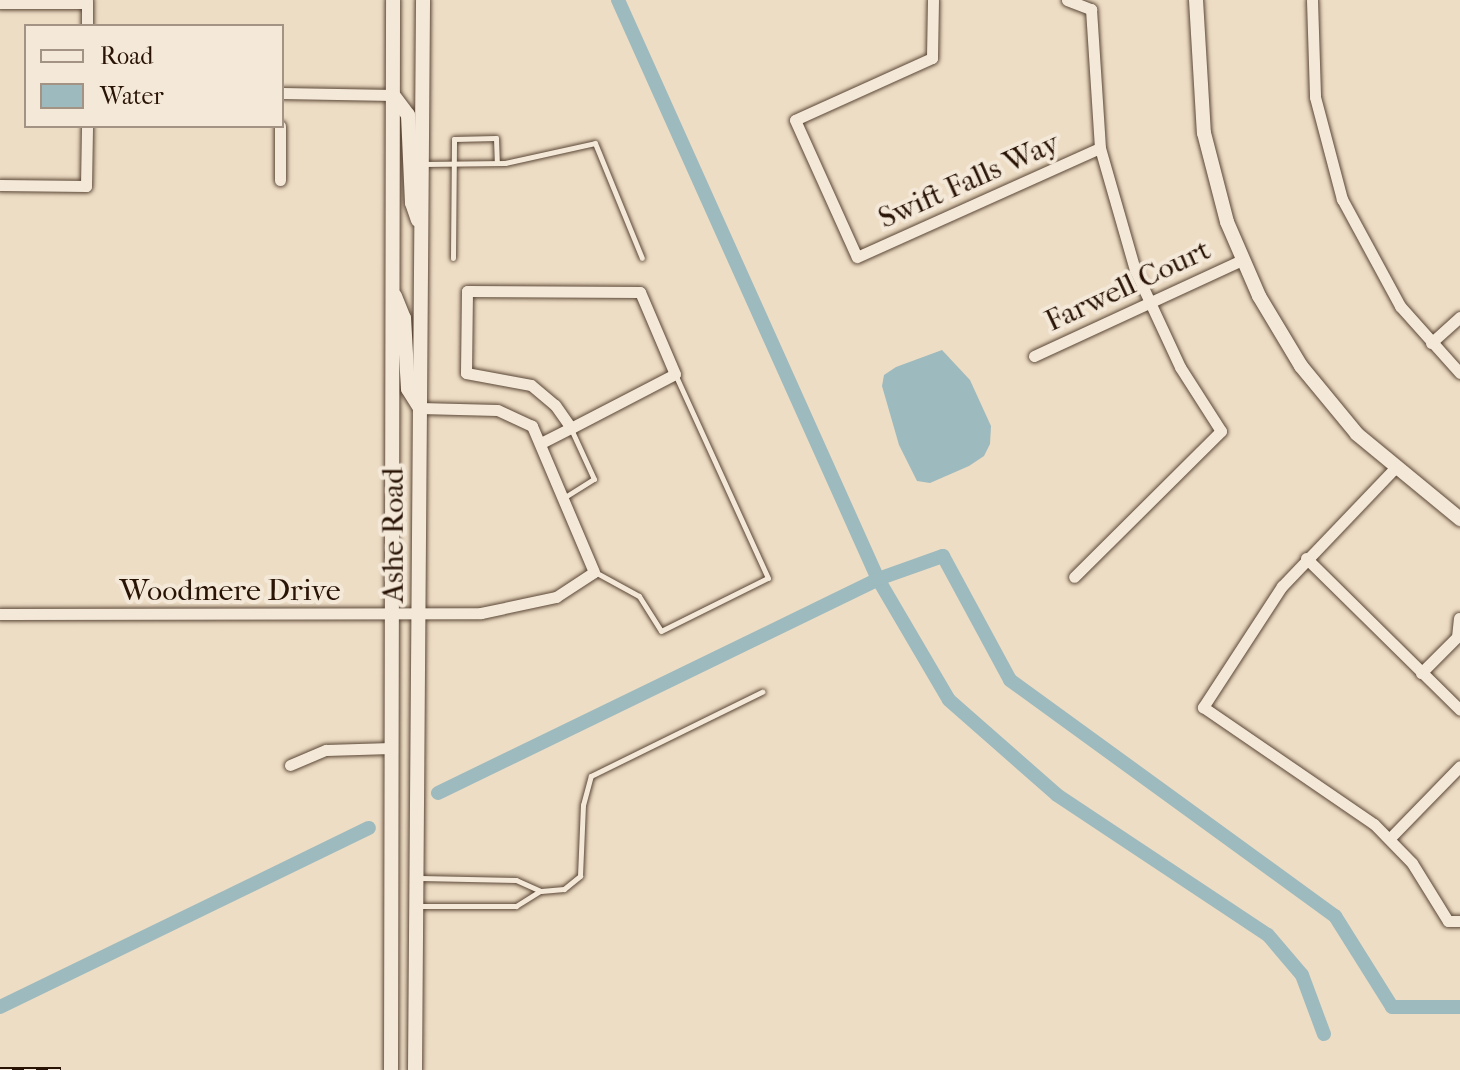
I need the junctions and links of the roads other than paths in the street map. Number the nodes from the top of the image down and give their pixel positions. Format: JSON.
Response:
{"nodes":[{"id":1,"x":393,"y":0,"type":"edge"},
{"id":2,"x":423,"y":0,"type":"edge"},
{"id":3,"x":933,"y":0,"type":"edge"},
{"id":4,"x":1067,"y":0,"type":"edge"},
{"id":5,"x":1196,"y":0,"type":"edge"},
{"id":6,"x":1312,"y":0,"type":"edge"},
{"id":7,"x":87,"y":2,"type":"edge"},
{"id":8,"x":0,"y":3,"type":"edge"},
{"id":9,"x":87,"y":24,"type":"edge"},
{"id":10,"x":284,"y":93,"type":"edge"},
{"id":11,"x":393,"y":95,"type":"junction"},
{"id":12,"x":87,"y":128,"type":"edge"},
{"id":13,"x":280,"y":128,"type":"edge"},
{"id":14,"x":1100,"y":148,"type":"junction"},
{"id":15,"x":497,"y":163,"type":"junction"},
{"id":16,"x":422,"y":164,"type":"junction"},
{"id":17,"x":454,"y":164,"type":"junction"},
{"id":18,"x":280,"y":180,"type":"dead end"},
{"id":19,"x":0,"y":185,"type":"edge"},
{"id":20,"x":422,"y":232,"type":"junction"},
{"id":21,"x":453,"y":258,"type":"dead end"},
{"id":22,"x":642,"y":258,"type":"dead end"},
{"id":23,"x":1242,"y":260,"type":"junction"},
{"id":24,"x":392,"y":288,"type":"junction"},
{"id":25,"x":1148,"y":304,"type":"junction"},
{"id":26,"x":1460,"y":317,"type":"edge"},
{"id":27,"x":1431,"y":343,"type":"junction"},
{"id":28,"x":1034,"y":356,"type":"dead end"},
{"id":29,"x":1460,"y":373,"type":"edge"},
{"id":30,"x":675,"y":374,"type":"junction"},
{"id":31,"x":420,"y":408,"type":"junction"},
{"id":32,"x":571,"y":428,"type":"junction"},
{"id":33,"x":541,"y":443,"type":"junction"},
{"id":34,"x":1394,"y":469,"type":"junction"},
{"id":35,"x":565,"y":497,"type":"junction"},
{"id":36,"x":1460,"y":519,"type":"edge"},
{"id":37,"x":1306,"y":558,"type":"junction"},
{"id":38,"x":594,"y":572,"type":"junction"},
{"id":39,"x":1074,"y":577,"type":"dead end"},
{"id":40,"x":0,"y":614,"type":"edge"},
{"id":41,"x":391,"y":615,"type":"junction"},
{"id":42,"x":421,"y":615,"type":"junction"},
{"id":43,"x":1459,"y":618,"type":"edge"},
{"id":44,"x":1421,"y":673,"type":"junction"},
{"id":45,"x":762,"y":692,"type":"dead end"},
{"id":46,"x":1460,"y":710,"type":"edge"},
{"id":47,"x":391,"y":748,"type":"junction"},
{"id":48,"x":290,"y":765,"type":"dead end"},
{"id":49,"x":1460,"y":766,"type":"edge"},
{"id":50,"x":1390,"y":838,"type":"junction"},
{"id":51,"x":419,"y":878,"type":"junction"},
{"id":52,"x":541,"y":891,"type":"junction"},
{"id":53,"x":418,"y":906,"type":"junction"},
{"id":54,"x":1454,"y":921,"type":"edge"},
{"id":55,"x":391,"y":1070,"type":"edge"},
{"id":56,"x":415,"y":1070,"type":"edge"}],
"edges":[{"from":1,"to":11,"type":"street","name":"Ashe Road"},
{"from":2,"to":16,"type":"street","name":"Ashe Road"},
{"from":3,"to":14,"type":"street","name":"Swift Falls Way"},
{"from":4,"to":14,"type":"street"},
{"from":5,"to":23,"type":"street"},
{"from":6,"to":27,"type":"street"},
{"from":7,"to":8,"type":"street"},
{"from":7,"to":9,"type":"street"},
{"from":10,"to":11,"type":"street"},
{"from":11,"to":20,"type":"street"},
{"from":11,"to":24,"type":"street","name":"Ashe Road"},
{"from":12,"to":19,"type":"street"},
{"from":13,"to":18,"type":"street"},
{"from":14,"to":25,"type":"street"},
{"from":15,"to":17,"type":"lane"},
{"from":15,"to":17,"type":"lane"},
{"from":15,"to":22,"type":"lane"},
{"from":16,"to":17,"type":"lane"},
{"from":16,"to":20,"type":"street","name":"Ashe Road"},
{"from":17,"to":21,"type":"lane"},
{"from":20,"to":31,"type":"street","name":"Ashe Road"},
{"from":23,"to":25,"type":"street","name":"Farwell Court"},
{"from":23,"to":34,"type":"street"},
{"from":24,"to":31,"type":"street"},
{"from":24,"to":41,"type":"street","name":"Ashe Road"},
{"from":25,"to":28,"type":"street","name":"Farwell Court"},
{"from":25,"to":39,"type":"street"},
{"from":26,"to":27,"type":"street"},
{"from":27,"to":29,"type":"street"},
{"from":30,"to":32,"type":"street"},
{"from":30,"to":32,"type":"street"},
{"from":30,"to":38,"type":"lane"},
{"from":31,"to":33,"type":"street"},
{"from":31,"to":42,"type":"street","name":"Ashe Road"},
{"from":32,"to":33,"type":"street"},
{"from":32,"to":35,"type":"lane"},
{"from":33,"to":35,"type":"street"},
{"from":34,"to":36,"type":"street"},
{"from":34,"to":37,"type":"street"},
{"from":35,"to":38,"type":"street"},
{"from":37,"to":44,"type":"street"},
{"from":37,"to":50,"type":"street"},
{"from":38,"to":42,"type":"street","name":"Woodmere Drive"},
{"from":40,"to":41,"type":"street","name":"Woodmere Drive"},
{"from":41,"to":42,"type":"street","name":"Woodmere Drive"},
{"from":41,"to":47,"type":"street","name":"Ashe Road"},
{"from":42,"to":51,"type":"street","name":"Ashe Road"},
{"from":43,"to":44,"type":"street"},
{"from":44,"to":46,"type":"street"},
{"from":45,"to":52,"type":"lane"},
{"from":47,"to":48,"type":"street"},
{"from":47,"to":55,"type":"street","name":"Ashe Road"},
{"from":49,"to":50,"type":"street"},
{"from":50,"to":54,"type":"street"},
{"from":51,"to":52,"type":"lane"},
{"from":51,"to":53,"type":"street","name":"Ashe Road"},
{"from":52,"to":53,"type":"lane"},
{"from":53,"to":56,"type":"street","name":"Ashe Road"}]}
